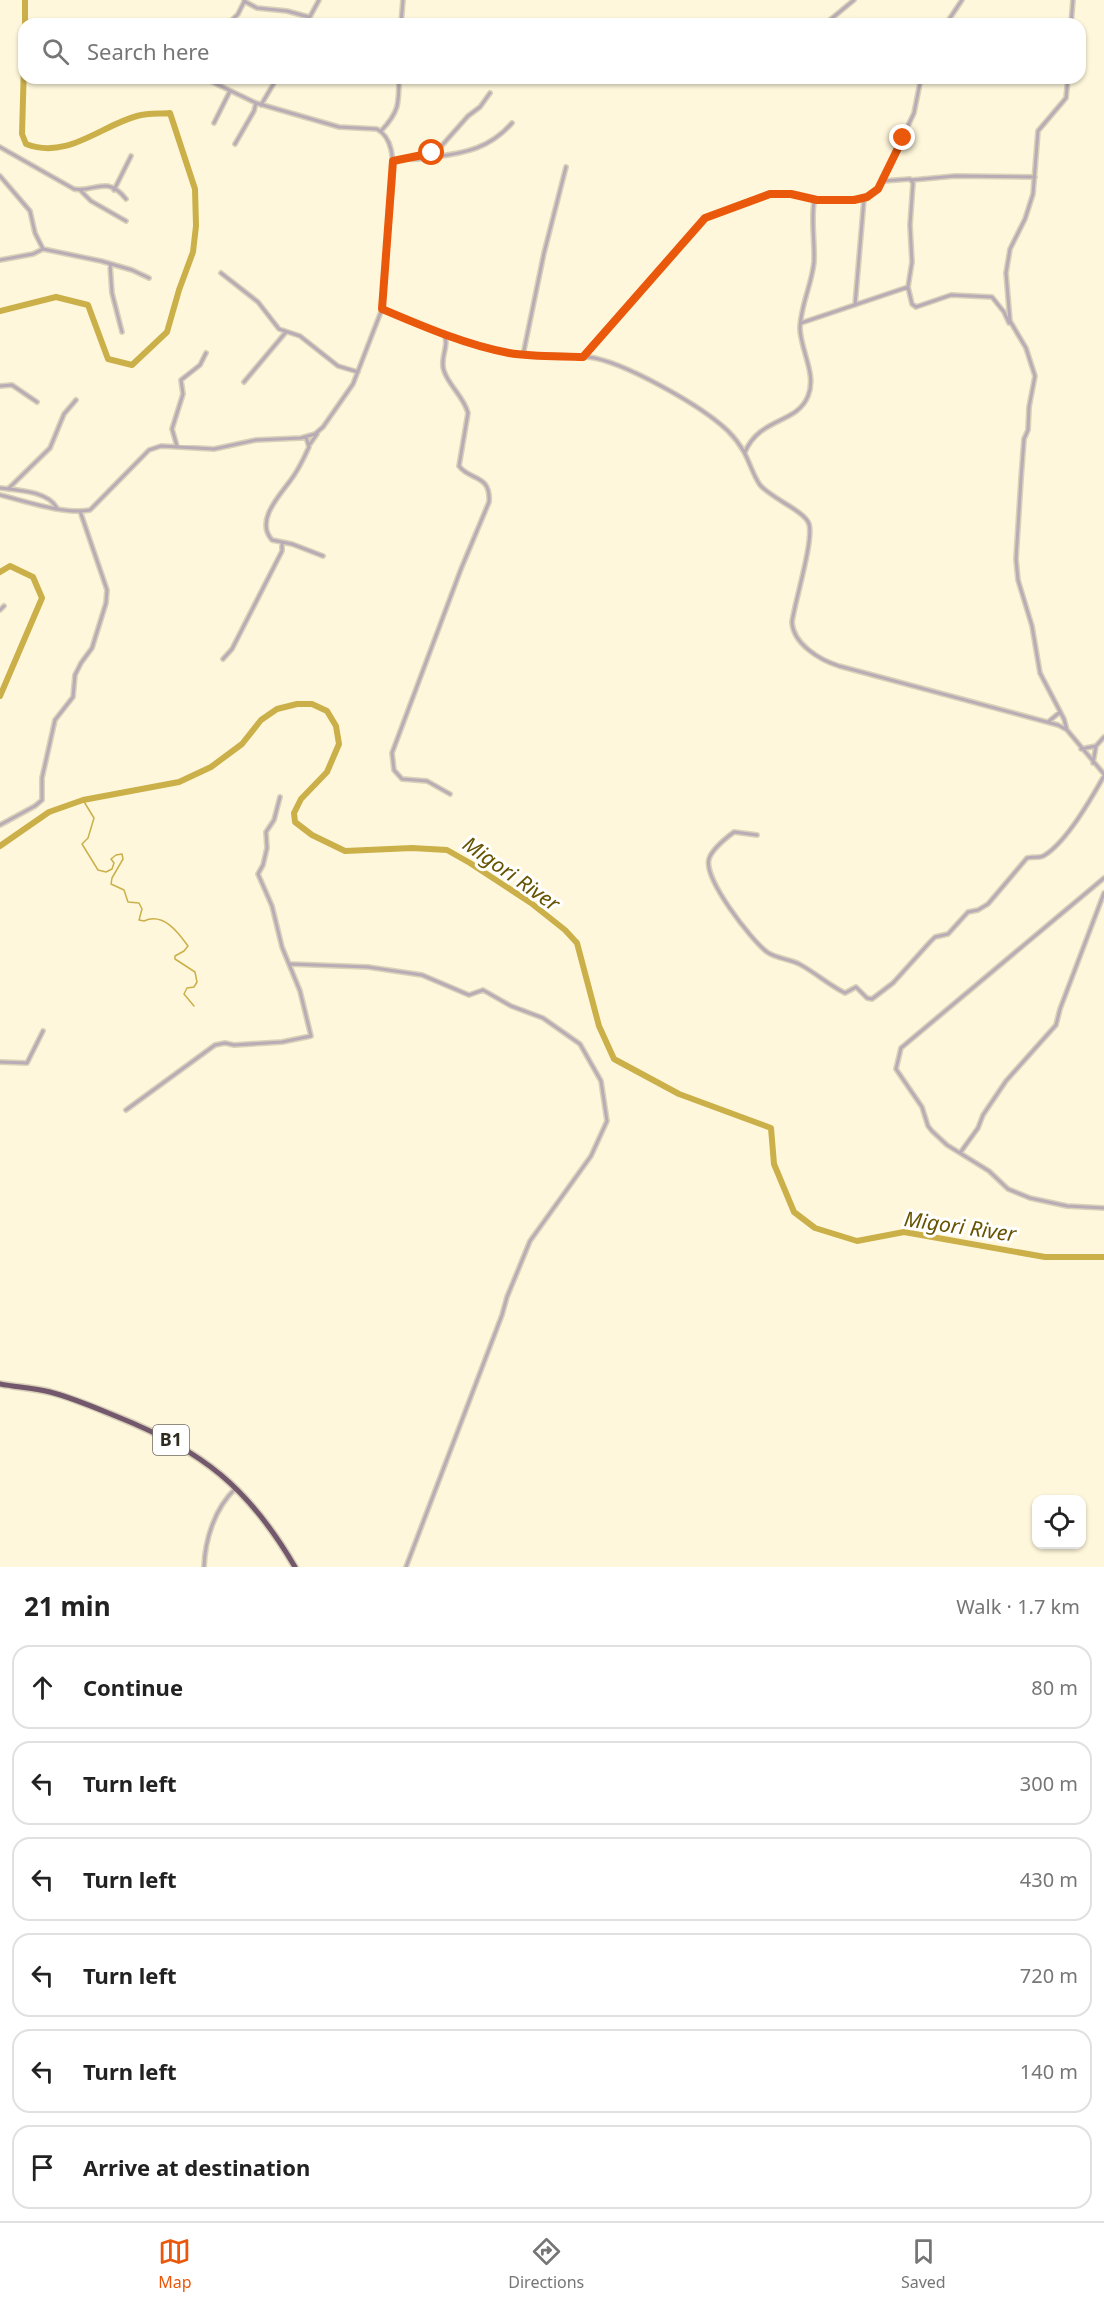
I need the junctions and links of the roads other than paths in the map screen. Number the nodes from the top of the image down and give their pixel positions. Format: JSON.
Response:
{"nodes":[{"id":1,"x":244,"y":0,"type":"edge"},
{"id":2,"x":254,"y":0,"type":"edge"},
{"id":3,"x":319,"y":0,"type":"edge"},
{"id":4,"x":403,"y":0,"type":"edge"},
{"id":5,"x":854,"y":0,"type":"edge"},
{"id":6,"x":962,"y":0,"type":"edge"},
{"id":7,"x":1073,"y":0,"type":"edge"},
{"id":8,"x":249,"y":3,"type":"junction"},
{"id":9,"x":309,"y":17,"type":"joint"},
{"id":10,"x":234,"y":18,"type":"edge"},
{"id":11,"x":402,"y":18,"type":"edge"},
{"id":12,"x":832,"y":18,"type":"edge"},
{"id":13,"x":950,"y":18,"type":"edge"},
{"id":14,"x":1072,"y":18,"type":"edge"},
{"id":15,"x":216,"y":84,"type":"edge"},
{"id":16,"x":273,"y":84,"type":"edge"},
{"id":17,"x":399,"y":84,"type":"edge"},
{"id":18,"x":920,"y":84,"type":"edge"},
{"id":19,"x":1067,"y":84,"type":"edge"},
{"id":20,"x":230,"y":91,"type":"junction"},
{"id":21,"x":490,"y":93,"type":"dead end"},
{"id":22,"x":256,"y":103,"type":"junction"},
{"id":23,"x":261,"y":105,"type":"junction"},
{"id":24,"x":214,"y":123,"type":"dead end"},
{"id":25,"x":512,"y":123,"type":"dead end"},
{"id":26,"x":381,"y":131,"type":"junction"},
{"id":27,"x":235,"y":144,"type":"dead end"},
{"id":28,"x":0,"y":147,"type":"edge"},
{"id":29,"x":131,"y":156,"type":"dead end"},
{"id":30,"x":409,"y":158,"type":"junction"},
{"id":31,"x":393,"y":161,"type":"junction"},
{"id":32,"x":566,"y":167,"type":"dead end"},
{"id":33,"x":0,"y":176,"type":"edge"},
{"id":34,"x":1035,"y":177,"type":"junction"},
{"id":35,"x":912,"y":180,"type":"junction"},
{"id":36,"x":883,"y":181,"type":"junction"},
{"id":37,"x":80,"y":190,"type":"junction"},
{"id":38,"x":114,"y":190,"type":"junction"},
{"id":39,"x":864,"y":198,"type":"junction"},
{"id":40,"x":126,"y":199,"type":"dead end"},
{"id":41,"x":817,"y":200,"type":"junction"},
{"id":42,"x":126,"y":221,"type":"dead end"},
{"id":43,"x":43,"y":249,"type":"junction"},
{"id":44,"x":0,"y":260,"type":"edge"},
{"id":45,"x":110,"y":264,"type":"junction"},
{"id":46,"x":221,"y":273,"type":"dead end"},
{"id":47,"x":149,"y":278,"type":"dead end"},
{"id":48,"x":908,"y":287,"type":"junction"},
{"id":49,"x":855,"y":305,"type":"junction"},
{"id":50,"x":382,"y":309,"type":"junction"},
{"id":51,"x":801,"y":323,"type":"junction"},
{"id":52,"x":1014,"y":329,"type":"junction"},
{"id":53,"x":122,"y":332,"type":"dead end"},
{"id":54,"x":286,"y":332,"type":"junction"},
{"id":55,"x":443,"y":333,"type":"junction"},
{"id":56,"x":206,"y":353,"type":"dead end"},
{"id":57,"x":523,"y":355,"type":"junction"},
{"id":58,"x":583,"y":357,"type":"junction"},
{"id":59,"x":358,"y":372,"type":"junction"},
{"id":60,"x":244,"y":382,"type":"dead end"},
{"id":61,"x":0,"y":386,"type":"edge"},
{"id":62,"x":76,"y":400,"type":"dead end"},
{"id":63,"x":37,"y":402,"type":"dead end"},
{"id":64,"x":317,"y":432,"type":"junction"},
{"id":65,"x":306,"y":437,"type":"junction"},
{"id":66,"x":750,"y":442,"type":"junction"},
{"id":67,"x":309,"y":444,"type":"junction"},
{"id":68,"x":740,"y":445,"type":"junction"},
{"id":69,"x":177,"y":446,"type":"junction"},
{"id":70,"x":745,"y":453,"type":"junction"},
{"id":71,"x":0,"y":488,"type":"edge"},
{"id":72,"x":8,"y":489,"type":"junction"},
{"id":73,"x":0,"y":495,"type":"edge"},
{"id":74,"x":57,"y":508,"type":"junction"},
{"id":75,"x":90,"y":510,"type":"junction"},
{"id":76,"x":80,"y":511,"type":"junction"},
{"id":77,"x":84,"y":519,"type":"junction"},
{"id":78,"x":282,"y":543,"type":"junction"},
{"id":79,"x":323,"y":556,"type":"dead end"},
{"id":80,"x":4,"y":606,"type":"dead end"},
{"id":81,"x":0,"y":610,"type":"edge"},
{"id":82,"x":223,"y":659,"type":"dead end"},
{"id":83,"x":1060,"y":712,"type":"junction"},
{"id":84,"x":1048,"y":722,"type":"junction"},
{"id":85,"x":1067,"y":730,"type":"junction"},
{"id":86,"x":1104,"y":737,"type":"edge"},
{"id":87,"x":1096,"y":746,"type":"junction"},
{"id":88,"x":1081,"y":749,"type":"junction"},
{"id":89,"x":1093,"y":763,"type":"junction"},
{"id":90,"x":1104,"y":775,"type":"edge"},
{"id":91,"x":450,"y":794,"type":"dead end"},
{"id":92,"x":280,"y":797,"type":"dead end"},
{"id":93,"x":0,"y":825,"type":"edge"},
{"id":94,"x":757,"y":835,"type":"dead end"},
{"id":95,"x":1104,"y":878,"type":"edge"},
{"id":96,"x":1104,"y":893,"type":"edge"},
{"id":97,"x":290,"y":964,"type":"junction"},
{"id":98,"x":43,"y":1030,"type":"dead end"},
{"id":99,"x":0,"y":1062,"type":"edge"},
{"id":100,"x":126,"y":1110,"type":"dead end"},
{"id":101,"x":960,"y":1153,"type":"junction"},
{"id":102,"x":1104,"y":1208,"type":"edge"},
{"id":103,"x":0,"y":1384,"type":"edge"},
{"id":104,"x":236,"y":1487,"type":"junction"},
{"id":105,"x":204,"y":1567,"type":"edge"},
{"id":106,"x":295,"y":1567,"type":"edge"},
{"id":107,"x":406,"y":1567,"type":"edge"}],
"edges":[{"from":1,"to":8,"type":"street"},
{"from":1,"to":10,"type":"street"},
{"from":2,"to":8,"type":"street"},
{"from":3,"to":9,"type":"street"},
{"from":4,"to":11,"type":"street"},
{"from":5,"to":12,"type":"street"},
{"from":6,"to":13,"type":"street"},
{"from":7,"to":14,"type":"street"},
{"from":8,"to":9,"type":"street"},
{"from":15,"to":20,"type":"street"},
{"from":16,"to":23,"type":"street"},
{"from":17,"to":26,"type":"street"},
{"from":18,"to":36,"type":"street"},
{"from":19,"to":34,"type":"street"},
{"from":20,"to":22,"type":"street"},
{"from":20,"to":24,"type":"street"},
{"from":21,"to":30,"type":"street"},
{"from":22,"to":23,"type":"street"},
{"from":22,"to":27,"type":"street"},
{"from":23,"to":26,"type":"street"},
{"from":25,"to":30,"type":"street"},
{"from":26,"to":31,"type":"street"},
{"from":28,"to":37,"type":"street"},
{"from":29,"to":38,"type":"street"},
{"from":30,"to":31,"type":"street"},
{"from":31,"to":50,"type":"street"},
{"from":32,"to":57,"type":"street"},
{"from":33,"to":43,"type":"street"},
{"from":34,"to":35,"type":"street"},
{"from":34,"to":52,"type":"street"},
{"from":35,"to":36,"type":"street"},
{"from":35,"to":48,"type":"street"},
{"from":36,"to":39,"type":"street"},
{"from":37,"to":38,"type":"street"},
{"from":37,"to":42,"type":"street"},
{"from":38,"to":40,"type":"street"},
{"from":39,"to":41,"type":"street"},
{"from":39,"to":49,"type":"street"},
{"from":41,"to":51,"type":"street"},
{"from":41,"to":58,"type":"street"},
{"from":43,"to":44,"type":"street"},
{"from":43,"to":45,"type":"street"},
{"from":45,"to":47,"type":"street"},
{"from":45,"to":53,"type":"street"},
{"from":46,"to":54,"type":"street"},
{"from":48,"to":49,"type":"street"},
{"from":48,"to":52,"type":"street"},
{"from":49,"to":51,"type":"street"},
{"from":50,"to":55,"type":"street"},
{"from":50,"to":59,"type":"street"},
{"from":51,"to":66,"type":"street"},
{"from":52,"to":83,"type":"street"},
{"from":54,"to":59,"type":"street"},
{"from":54,"to":60,"type":"street"},
{"from":55,"to":57,"type":"street"},
{"from":55,"to":91,"type":"street"},
{"from":56,"to":69,"type":"street"},
{"from":57,"to":58,"type":"street"},
{"from":58,"to":68,"type":"street"},
{"from":59,"to":64,"type":"street"},
{"from":61,"to":63,"type":"street"},
{"from":62,"to":72,"type":"street"},
{"from":64,"to":65,"type":"street"},
{"from":64,"to":67,"type":"street"},
{"from":65,"to":67,"type":"street"},
{"from":65,"to":69,"type":"street"},
{"from":66,"to":68,"type":"street"},
{"from":66,"to":70,"type":"street"},
{"from":67,"to":78,"type":"street"},
{"from":68,"to":70,"type":"street"},
{"from":69,"to":75,"type":"street"},
{"from":70,"to":84,"type":"street"},
{"from":71,"to":72,"type":"street"},
{"from":72,"to":74,"type":"street"},
{"from":73,"to":74,"type":"street"},
{"from":74,"to":76,"type":"street"},
{"from":75,"to":76,"type":"street"},
{"from":75,"to":77,"type":"street"},
{"from":76,"to":77,"type":"street"},
{"from":77,"to":93,"type":"street"},
{"from":78,"to":79,"type":"street"},
{"from":78,"to":82,"type":"street"},
{"from":80,"to":81,"type":"street"},
{"from":83,"to":84,"type":"street"},
{"from":83,"to":85,"type":"street"},
{"from":84,"to":85,"type":"street"},
{"from":85,"to":88,"type":"street"},
{"from":86,"to":87,"type":"street"},
{"from":87,"to":88,"type":"street"},
{"from":87,"to":89,"type":"street"},
{"from":88,"to":89,"type":"street"},
{"from":89,"to":90,"type":"street"},
{"from":90,"to":94,"type":"street"},
{"from":92,"to":97,"type":"street"},
{"from":95,"to":101,"type":"street"},
{"from":96,"to":101,"type":"street"},
{"from":97,"to":100,"type":"street"},
{"from":97,"to":107,"type":"street"},
{"from":98,"to":99,"type":"street"},
{"from":101,"to":102,"type":"street"},
{"from":103,"to":104,"type":"highway","number":"B1"},
{"from":104,"to":105,"type":"street"},
{"from":104,"to":106,"type":"highway","number":"B1"}]}
